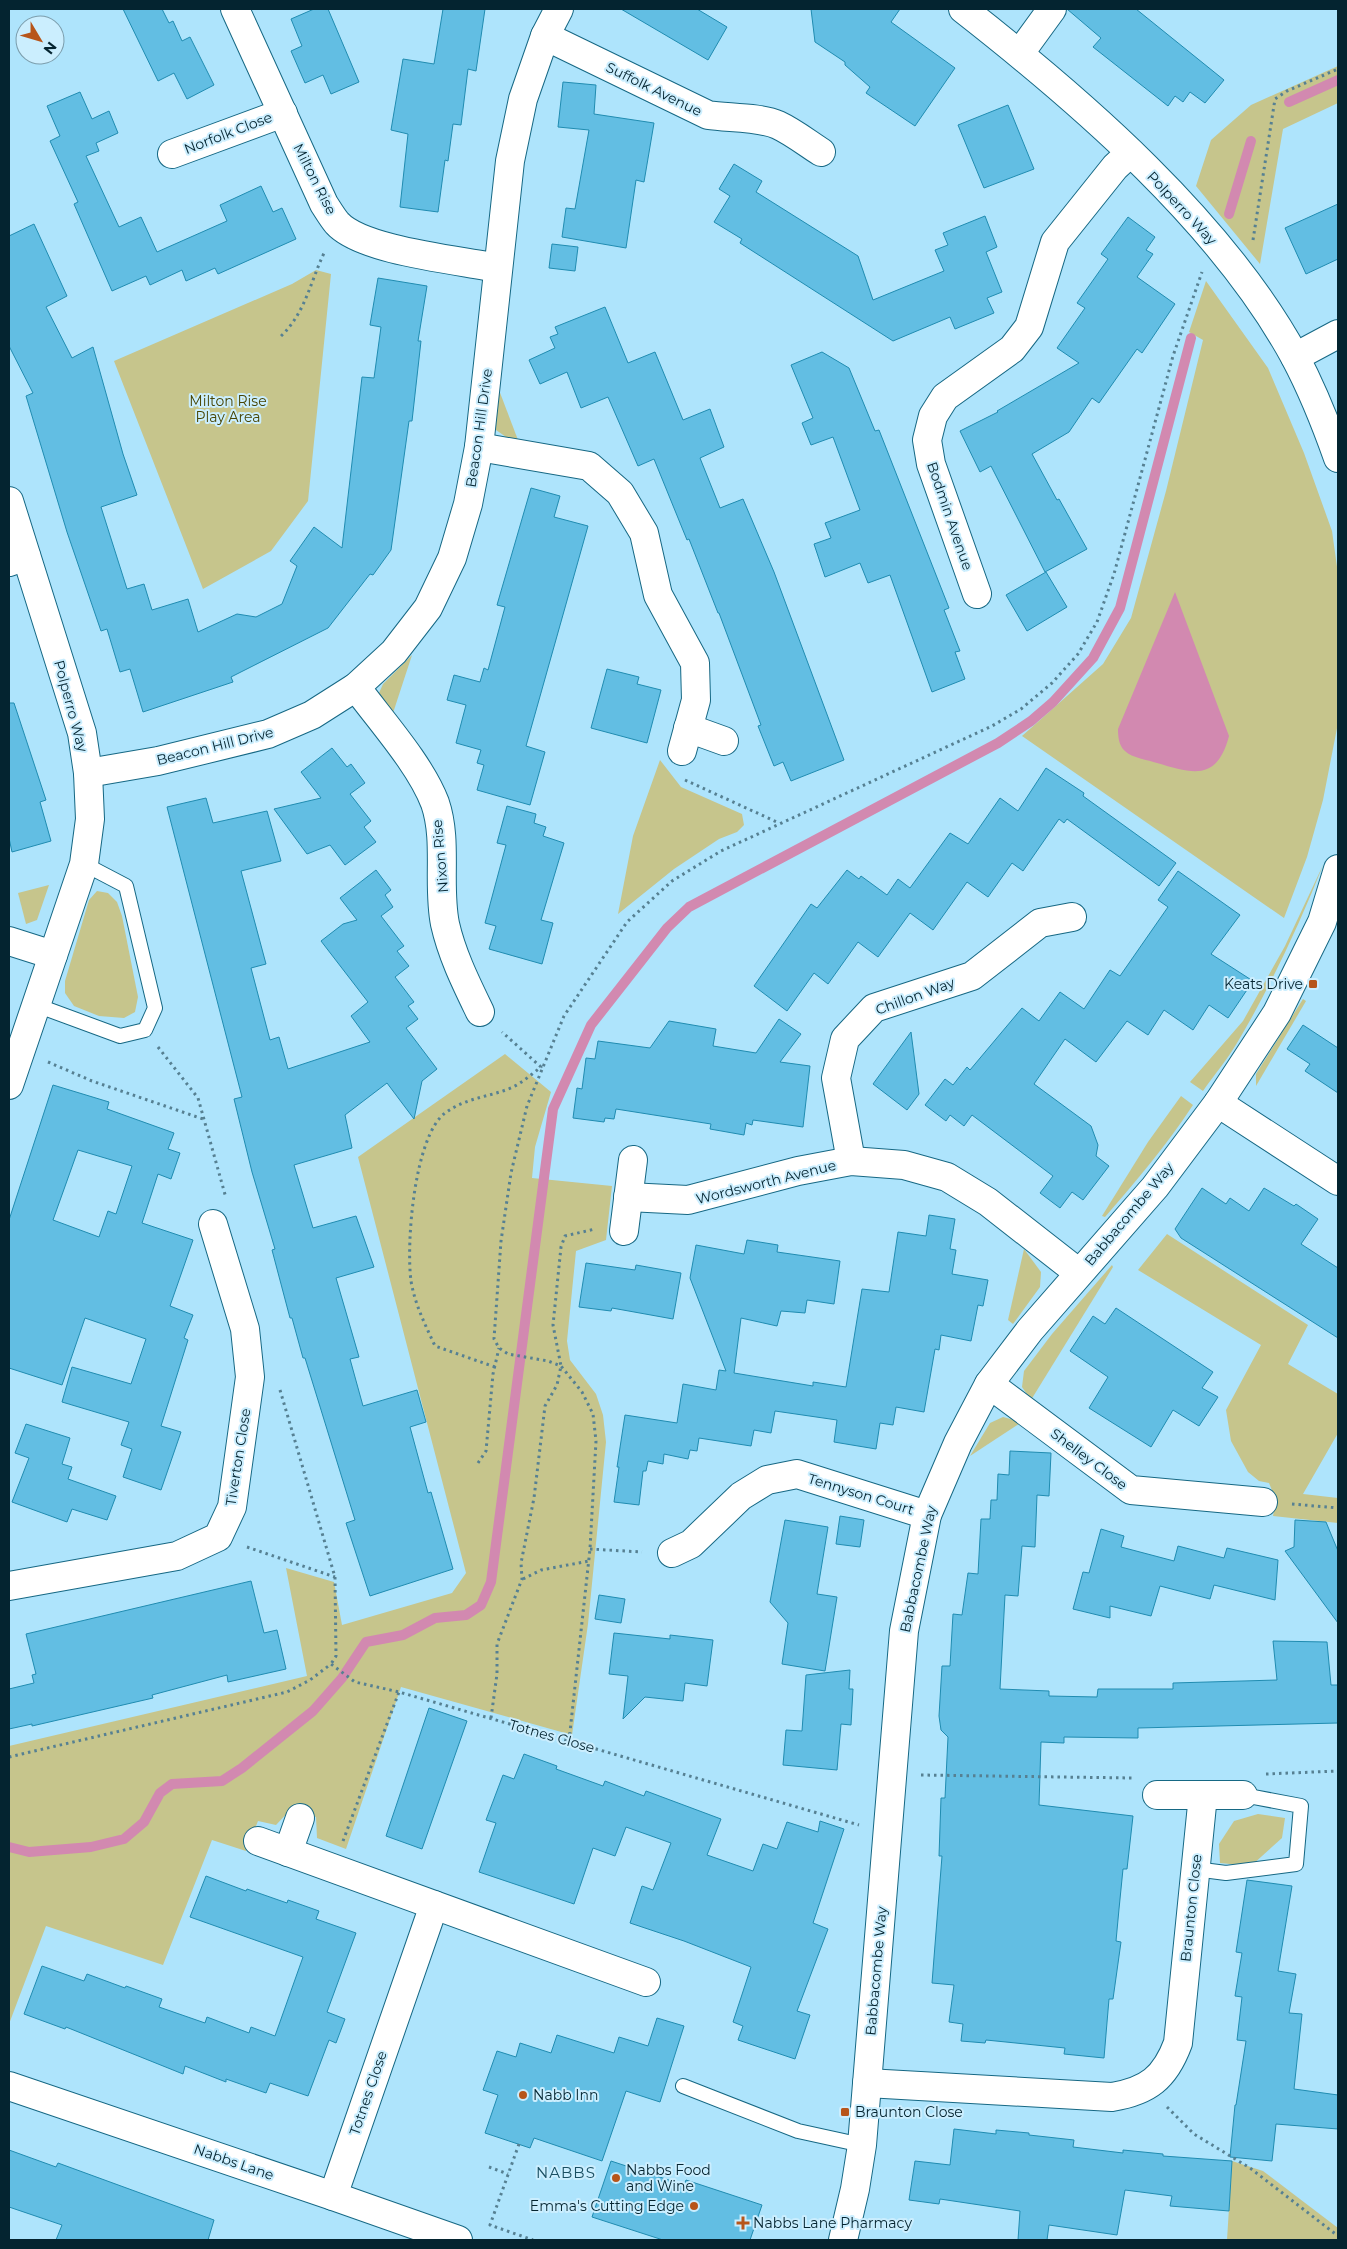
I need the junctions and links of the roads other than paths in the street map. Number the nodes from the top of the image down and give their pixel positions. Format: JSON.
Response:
{"nodes":[{"id":1,"x":235,"y":9,"type":"edge"},
{"id":2,"x":560,"y":9,"type":"edge"},
{"id":3,"x":963,"y":9,"type":"edge"},
{"id":4,"x":1052,"y":9,"type":"edge"},
{"id":5,"x":545,"y":36,"type":"junction"},
{"id":6,"x":1020,"y":53,"type":"junction"},
{"id":7,"x":283,"y":113,"type":"junction"},
{"id":8,"x":821,"y":152,"type":"dead end"},
{"id":9,"x":1130,"y":153,"type":"junction"},
{"id":10,"x":172,"y":154,"type":"dead end"},
{"id":11,"x":498,"y":268,"type":"junction"},
{"id":12,"x":1338,"y":334,"type":"edge"},
{"id":13,"x":1294,"y":357,"type":"junction"},
{"id":14,"x":479,"y":447,"type":"junction"},
{"id":15,"x":1338,"y":458,"type":"edge"},
{"id":16,"x":9,"y":500,"type":"edge"},
{"id":17,"x":18,"y":559,"type":"edge"},
{"id":18,"x":977,"y":594,"type":"dead end"},
{"id":19,"x":356,"y":687,"type":"junction"},
{"id":20,"x":724,"y":741,"type":"dead end"},
{"id":21,"x":88,"y":773,"type":"junction"},
{"id":22,"x":84,"y":864,"type":"junction"},
{"id":23,"x":1338,"y":870,"type":"edge"},
{"id":24,"x":1072,"y":917,"type":"dead end"},
{"id":25,"x":9,"y":941,"type":"edge"},
{"id":26,"x":54,"y":955,"type":"junction"},
{"id":27,"x":36,"y":1005,"type":"junction"},
{"id":28,"x":480,"y":1012,"type":"road end"},
{"id":29,"x":9,"y":1085,"type":"edge"},
{"id":30,"x":1218,"y":1103,"type":"junction"},
{"id":31,"x":633,"y":1160,"type":"dead end"},
{"id":32,"x":851,"y":1161,"type":"junction"},
{"id":33,"x":1338,"y":1181,"type":"edge"},
{"id":34,"x":213,"y":1224,"type":"road end"},
{"id":35,"x":1079,"y":1273,"type":"junction"},
{"id":36,"x":989,"y":1384,"type":"junction"},
{"id":37,"x":1263,"y":1502,"type":"road end"},
{"id":38,"x":927,"y":1515,"type":"junction"},
{"id":39,"x":672,"y":1553,"type":"road end"},
{"id":40,"x":9,"y":1586,"type":"edge"},
{"id":41,"x":1157,"y":1795,"type":"road end"},
{"id":42,"x":1203,"y":1795,"type":"junction"},
{"id":43,"x":1243,"y":1795,"type":"joint"},
{"id":44,"x":300,"y":1818,"type":"dead end"},
{"id":45,"x":258,"y":1841,"type":"dead end"},
{"id":46,"x":288,"y":1852,"type":"junction"},
{"id":47,"x":1195,"y":1869,"type":"junction"},
{"id":48,"x":434,"y":1905,"type":"junction"},
{"id":49,"x":646,"y":1982,"type":"dead end"},
{"id":50,"x":867,"y":2083,"type":"junction"},
{"id":51,"x":9,"y":2086,"type":"edge"},
{"id":52,"x":682,"y":2086,"type":"dead end"},
{"id":53,"x":862,"y":2144,"type":"junction"},
{"id":54,"x":333,"y":2196,"type":"junction"},
{"id":55,"x":458,"y":2240,"type":"edge"},
{"id":56,"x":843,"y":2240,"type":"edge"}],
"edges":[{"from":1,"to":7,"type":"street","name":"Milton Rise"},
{"from":2,"to":5,"type":"street","name":"Beacon Hill Drive"},
{"from":3,"to":6,"type":"street","name":"Polperro Way"},
{"from":4,"to":6,"type":"street"},
{"from":5,"to":8,"type":"street","name":"Suffolk Avenue"},
{"from":5,"to":11,"type":"street","name":"Beacon Hill Drive"},
{"from":6,"to":9,"type":"street","name":"Polperro Way"},
{"from":7,"to":10,"type":"street","name":"Norfolk Close"},
{"from":7,"to":11,"type":"street","name":"Milton Rise"},
{"from":9,"to":13,"type":"street","name":"Polperro Way"},
{"from":9,"to":18,"type":"street","name":"Bodmin Avenue"},
{"from":11,"to":14,"type":"street","name":"Beacon Hill Drive"},
{"from":12,"to":13,"type":"street"},
{"from":13,"to":15,"type":"street","name":"Polperro Way"},
{"from":14,"to":19,"type":"street","name":"Beacon Hill Drive"},
{"from":14,"to":20,"type":"street"},
{"from":16,"to":17,"type":"street","name":"Polperro Way"},
{"from":17,"to":21,"type":"street","name":"Polperro Way"},
{"from":19,"to":21,"type":"street","name":"Beacon Hill Drive"},
{"from":19,"to":28,"type":"street","name":"Nixon Rise"},
{"from":21,"to":22,"type":"street","name":"Polperro Way"},
{"from":22,"to":26,"type":"street","name":"Polperro Way"},
{"from":22,"to":27,"type":"lane"},
{"from":23,"to":30,"type":"street","name":"Babbacombe Way"},
{"from":24,"to":32,"type":"street","name":"Chillon Way"},
{"from":25,"to":26,"type":"street"},
{"from":26,"to":27,"type":"street","name":"Polperro Way"},
{"from":27,"to":29,"type":"street","name":"Polperro Way"},
{"from":30,"to":33,"type":"street"},
{"from":30,"to":35,"type":"street","name":"Babbacombe Way"},
{"from":31,"to":32,"type":"street","name":"Wordsworth Avenue"},
{"from":32,"to":35,"type":"street","name":"Wordsworth Avenue"},
{"from":34,"to":40,"type":"street","name":"Tiverton Close"},
{"from":35,"to":36,"type":"street","name":"Babbacombe Way"},
{"from":36,"to":37,"type":"street","name":"Shelley Close"},
{"from":36,"to":38,"type":"street","name":"Babbacombe Way"},
{"from":38,"to":39,"type":"street","name":"Tennyson Court"},
{"from":38,"to":50,"type":"street","name":"Babbacombe Way"},
{"from":41,"to":42,"type":"street"},
{"from":42,"to":43,"type":"street"},
{"from":42,"to":47,"type":"street","name":"Braunton Close"},
{"from":43,"to":47,"type":"lane"},
{"from":44,"to":46,"type":"street"},
{"from":45,"to":46,"type":"street"},
{"from":46,"to":48,"type":"street"},
{"from":47,"to":50,"type":"street","name":"Braunton Close"},
{"from":48,"to":49,"type":"street"},
{"from":48,"to":54,"type":"street","name":"Totnes Close"},
{"from":50,"to":53,"type":"street","name":"Babbacombe Way"},
{"from":51,"to":54,"type":"street","name":"Nabbs Lane"},
{"from":52,"to":53,"type":"lane"},
{"from":53,"to":56,"type":"street","name":"Babbacombe Way"},
{"from":54,"to":55,"type":"street","name":"Nabbs Lane"}]}
